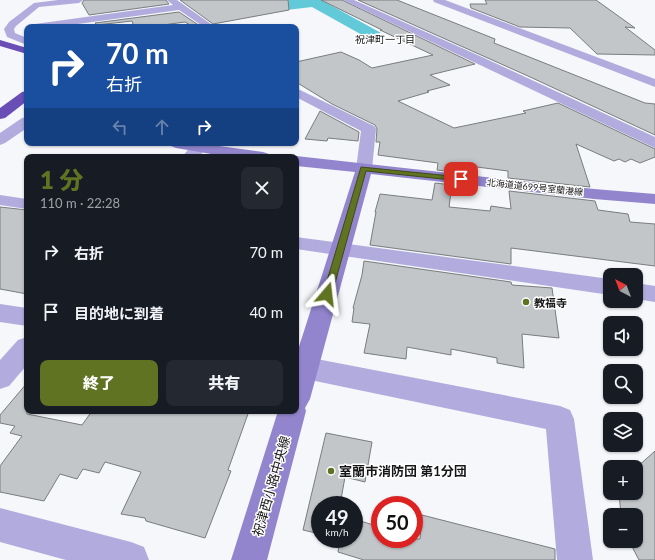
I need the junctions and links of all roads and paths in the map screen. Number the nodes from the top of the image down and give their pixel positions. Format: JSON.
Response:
{"nodes":[{"id":1,"x":79,"y":0,"type":"edge"},
{"id":2,"x":170,"y":0,"type":"edge"},
{"id":3,"x":347,"y":0,"type":"edge"},
{"id":4,"x":437,"y":0,"type":"edge"},
{"id":5,"x":36,"y":2,"type":"edge"},
{"id":6,"x":181,"y":7,"type":"junction"},
{"id":7,"x":108,"y":8,"type":"dead end"},
{"id":8,"x":191,"y":14,"type":"junction"},
{"id":9,"x":57,"y":24,"type":"edge"},
{"id":10,"x":119,"y":24,"type":"edge"},
{"id":11,"x":206,"y":24,"type":"edge"},
{"id":12,"x":24,"y":41,"type":"edge"},
{"id":13,"x":0,"y":43,"type":"edge"},
{"id":14,"x":24,"y":50,"type":"edge"},
{"id":15,"x":655,"y":83,"type":"edge"},
{"id":16,"x":299,"y":94,"type":"edge"},
{"id":17,"x":24,"y":97,"type":"edge"},
{"id":18,"x":0,"y":104,"type":"edge"},
{"id":19,"x":24,"y":110,"type":"edge"},
{"id":20,"x":0,"y":115,"type":"edge"},
{"id":21,"x":24,"y":123,"type":"edge"},
{"id":22,"x":0,"y":140,"type":"edge"},
{"id":23,"x":655,"y":144,"type":"edge"},
{"id":24,"x":182,"y":146,"type":"edge"},
{"id":25,"x":194,"y":152,"type":"edge"},
{"id":26,"x":222,"y":154,"type":"edge"},
{"id":27,"x":299,"y":161,"type":"edge"},
{"id":28,"x":364,"y":169,"type":"junction"},
{"id":29,"x":655,"y":199,"type":"edge"},
{"id":30,"x":0,"y":200,"type":"edge"},
{"id":31,"x":24,"y":204,"type":"edge"},
{"id":32,"x":299,"y":243,"type":"edge"},
{"id":33,"x":341,"y":250,"type":"junction"},
{"id":34,"x":603,"y":286,"type":"edge"},
{"id":35,"x":643,"y":292,"type":"edge"},
{"id":36,"x":655,"y":294,"type":"edge"},
{"id":37,"x":0,"y":313,"type":"edge"},
{"id":38,"x":24,"y":317,"type":"edge"},
{"id":39,"x":24,"y":350,"type":"edge"},
{"id":40,"x":300,"y":367,"type":"edge"},
{"id":41,"x":0,"y":378,"type":"edge"},
{"id":42,"x":291,"y":414,"type":"edge"},
{"id":43,"x":0,"y":525,"type":"edge"},
{"id":44,"x":131,"y":560,"type":"edge"},
{"id":45,"x":249,"y":560,"type":"edge"},
{"id":46,"x":575,"y":560,"type":"edge"}],
"edges":[{"from":1,"to":5,"type":"street"},
{"from":2,"to":6,"type":"street"},
{"from":2,"to":7,"type":"street"},
{"from":3,"to":23,"type":"street"},
{"from":4,"to":15,"type":"street"},
{"from":5,"to":12,"type":"street"},
{"from":6,"to":8,"type":"street"},
{"from":6,"to":9,"type":"street"},
{"from":8,"to":10,"type":"street"},
{"from":8,"to":11,"type":"street"},
{"from":13,"to":14,"type":"highway"},
{"from":16,"to":28,"type":"street"},
{"from":17,"to":20,"type":"highway"},
{"from":18,"to":19,"type":"highway"},
{"from":21,"to":22,"type":"street"},
{"from":24,"to":25,"type":"main road"},
{"from":25,"to":26,"type":"main road"},
{"from":27,"to":28,"type":"main road","name":"北海道道699号室蘭港線"},
{"from":28,"to":29,"type":"main road","name":"北海道道699号室蘭港線"},
{"from":28,"to":33,"type":"main road"},
{"from":30,"to":31,"type":"street"},
{"from":32,"to":33,"type":"street"},
{"from":33,"to":34,"type":"street"},
{"from":33,"to":40,"type":"main road"},
{"from":35,"to":36,"type":"street"},
{"from":37,"to":38,"type":"street"},
{"from":39,"to":41,"type":"street"},
{"from":40,"to":46,"type":"street"},
{"from":42,"to":45,"type":"main road","name":"祝津西小路中央線"},
{"from":43,"to":44,"type":"street"}]}
